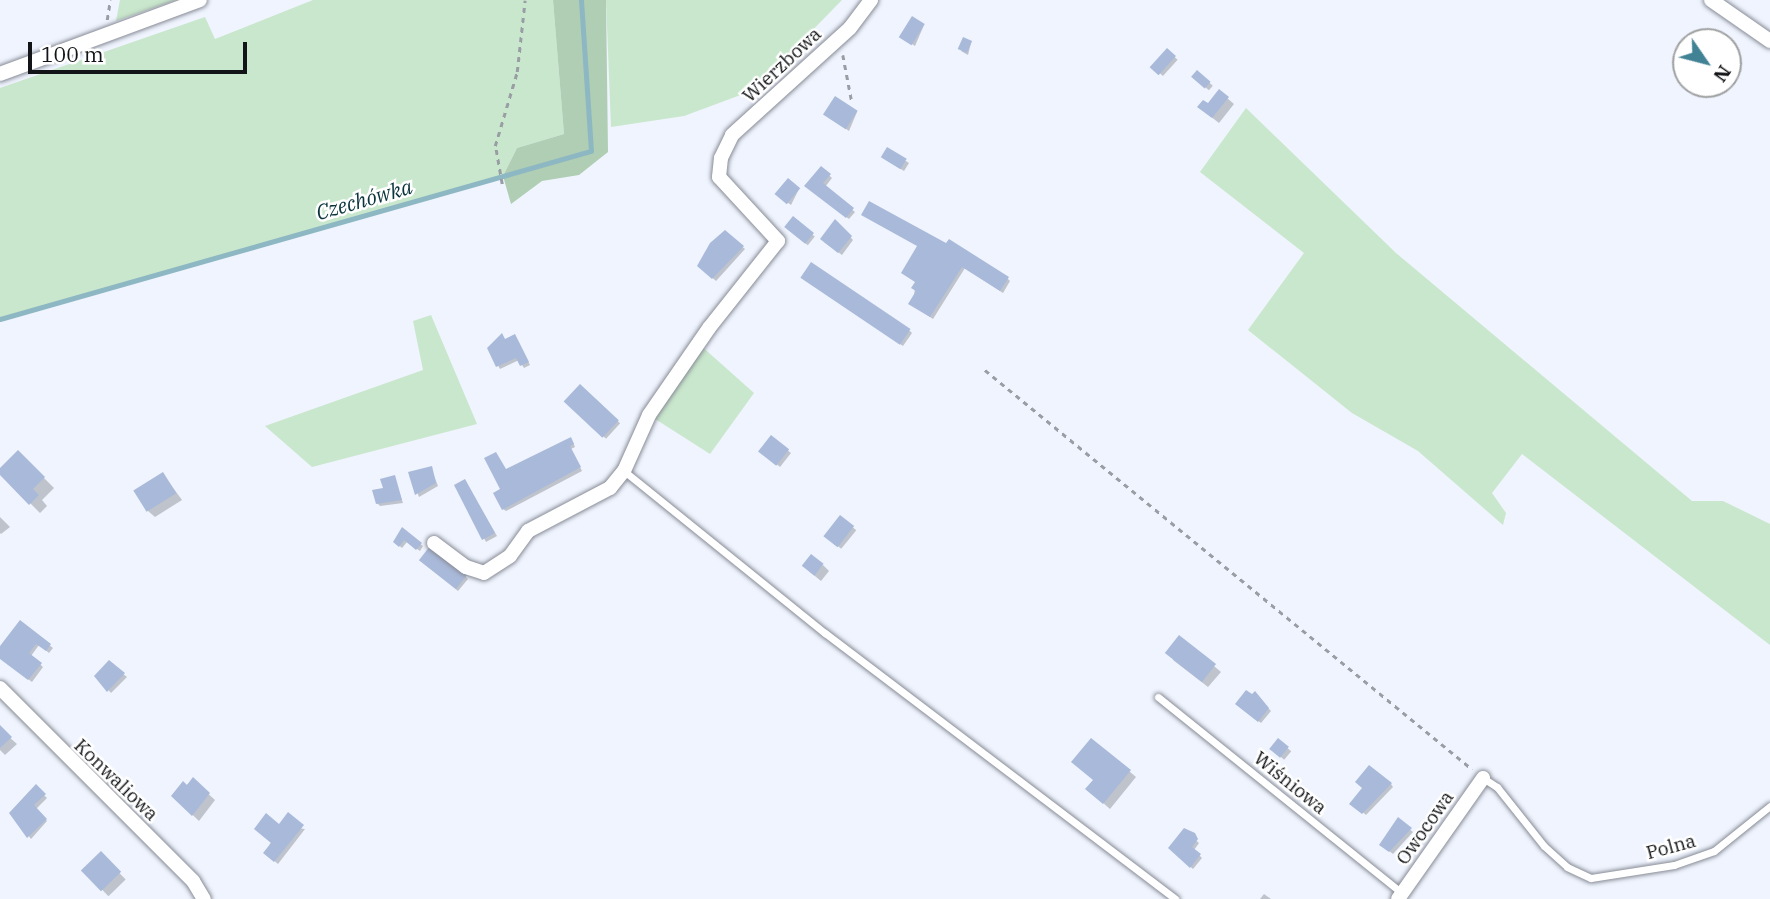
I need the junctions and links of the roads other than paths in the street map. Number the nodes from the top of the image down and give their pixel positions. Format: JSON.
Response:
{"nodes":[{"id":1,"x":200,"y":0,"type":"edge"},
{"id":2,"x":871,"y":0,"type":"edge"},
{"id":3,"x":1711,"y":0,"type":"edge"},
{"id":4,"x":1770,"y":41,"type":"edge"},
{"id":5,"x":0,"y":74,"type":"edge"},
{"id":6,"x":624,"y":471,"type":"junction"},
{"id":7,"x":435,"y":543,"type":"dead end"},
{"id":8,"x":0,"y":688,"type":"edge"},
{"id":9,"x":1158,"y":696,"type":"dead end"},
{"id":10,"x":1483,"y":778,"type":"joint"},
{"id":11,"x":1770,"y":806,"type":"edge"},
{"id":12,"x":1400,"y":896,"type":"edge"},
{"id":13,"x":204,"y":899,"type":"edge"},
{"id":14,"x":1175,"y":899,"type":"edge"}],
"edges":[{"from":1,"to":5,"type":"street"},
{"from":2,"to":6,"type":"street","name":"Wierzbowa"},
{"from":3,"to":4,"type":"street"},
{"from":6,"to":7,"type":"street"},
{"from":6,"to":14,"type":"lane"},
{"from":8,"to":13,"type":"street","name":"Konwaliowa"},
{"from":9,"to":12,"type":"lane","name":"Wiśniowa"},
{"from":10,"to":11,"type":"lane","name":"Polna"},
{"from":10,"to":12,"type":"street","name":"Owocowa"}]}
